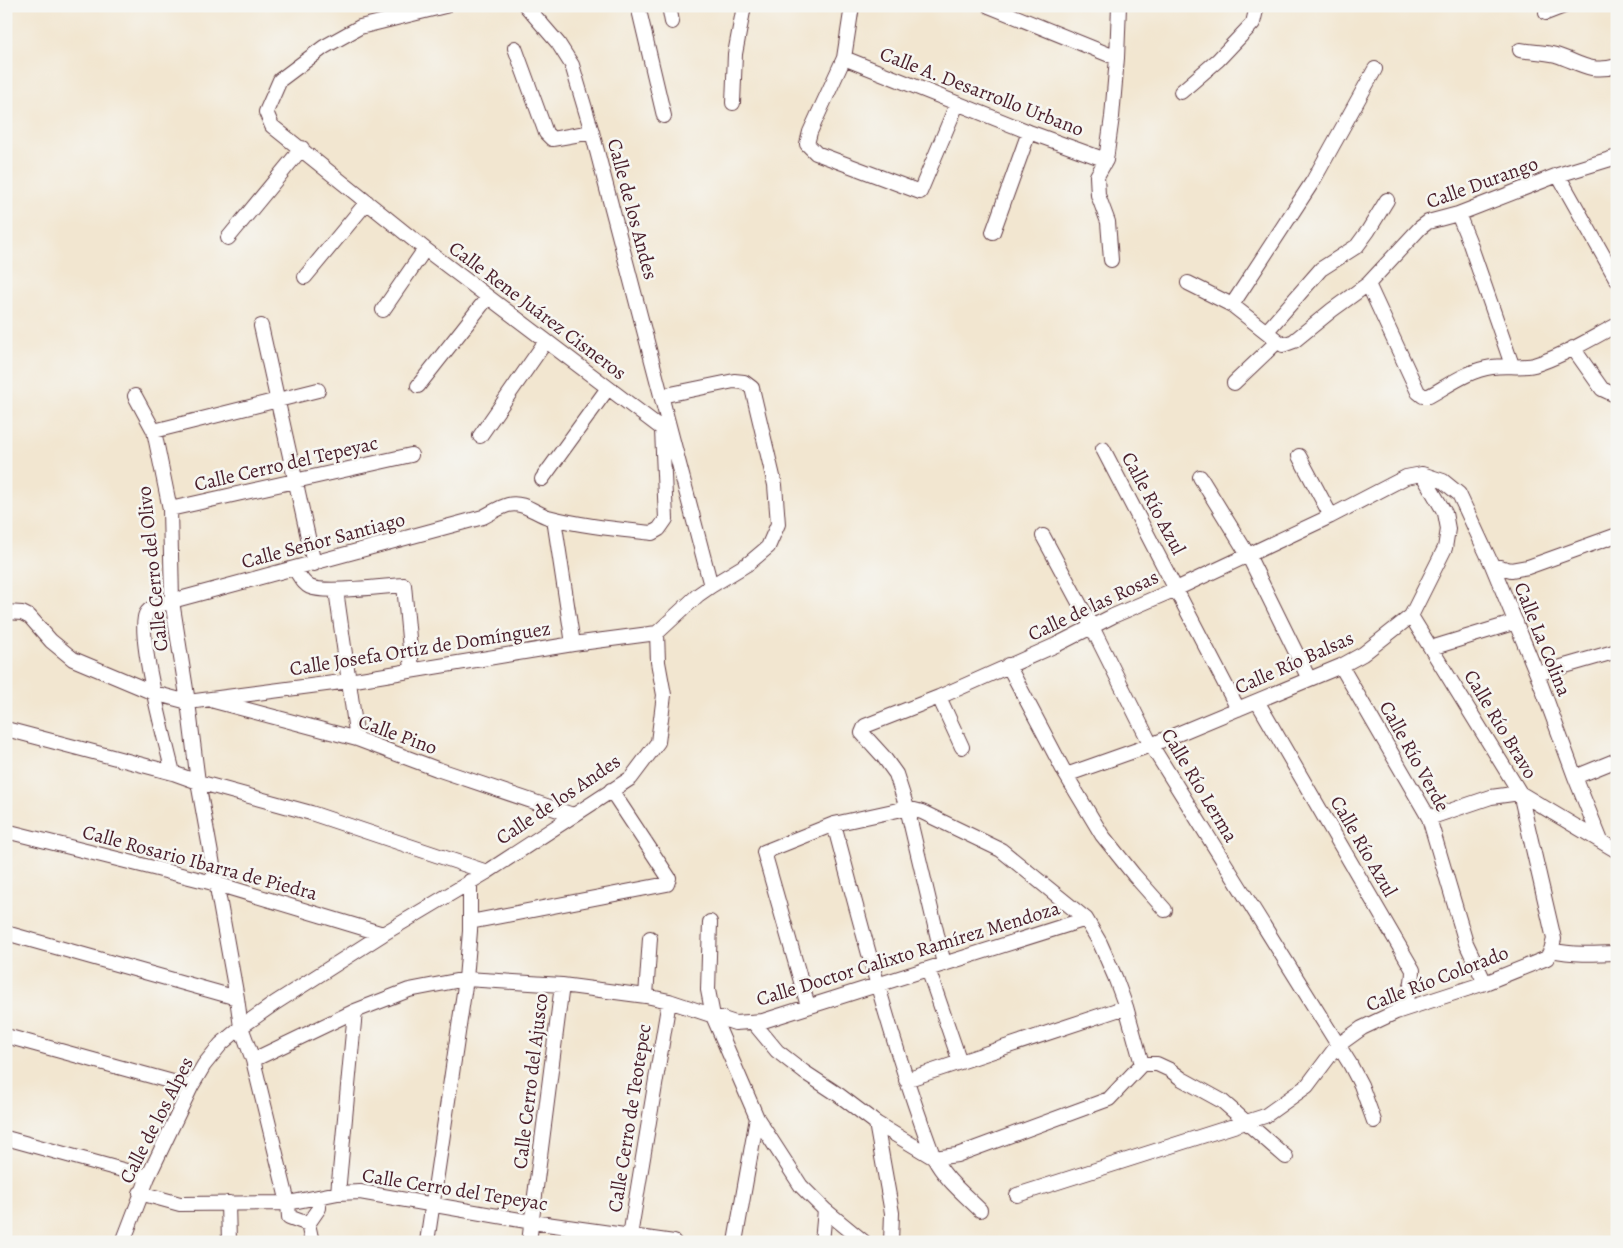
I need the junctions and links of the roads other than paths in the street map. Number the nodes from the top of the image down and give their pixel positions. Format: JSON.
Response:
{"nodes":[{"id":1,"x":446,"y":6,"type":"edge"},
{"id":2,"x":526,"y":6,"type":"edge"},
{"id":3,"x":638,"y":6,"type":"edge"},
{"id":4,"x":669,"y":6,"type":"edge"},
{"id":5,"x":744,"y":6,"type":"edge"},
{"id":6,"x":852,"y":6,"type":"edge"},
{"id":7,"x":989,"y":6,"type":"edge"},
{"id":8,"x":1119,"y":6,"type":"edge"},
{"id":9,"x":1257,"y":6,"type":"edge"},
{"id":10,"x":1564,"y":6,"type":"edge"},
{"id":11,"x":1546,"y":13,"type":"dead end"},
{"id":12,"x":672,"y":22,"type":"dead end"},
{"id":13,"x":515,"y":48,"type":"dead end"},
{"id":14,"x":1520,"y":50,"type":"dead end"},
{"id":15,"x":844,"y":58,"type":"junction"},
{"id":16,"x":1117,"y":58,"type":"junction"},
{"id":17,"x":1617,"y":66,"type":"edge"},
{"id":18,"x":1375,"y":69,"type":"dead end"},
{"id":19,"x":1181,"y":92,"type":"dead end"},
{"id":20,"x":733,"y":103,"type":"dead end"},
{"id":21,"x":957,"y":104,"type":"junction"},
{"id":22,"x":664,"y":116,"type":"dead end"},
{"id":23,"x":592,"y":132,"type":"junction"},
{"id":24,"x":1029,"y":132,"type":"junction"},
{"id":25,"x":302,"y":148,"type":"junction"},
{"id":26,"x":1617,"y":157,"type":"edge"},
{"id":27,"x":1106,"y":160,"type":"junction"},
{"id":28,"x":1558,"y":175,"type":"junction"},
{"id":29,"x":1387,"y":200,"type":"dead end"},
{"id":30,"x":367,"y":202,"type":"junction"},
{"id":31,"x":1458,"y":214,"type":"junction"},
{"id":32,"x":993,"y":232,"type":"dead end"},
{"id":33,"x":228,"y":238,"type":"dead end"},
{"id":34,"x":425,"y":249,"type":"junction"},
{"id":35,"x":1111,"y":260,"type":"dead end"},
{"id":36,"x":305,"y":277,"type":"dead end"},
{"id":37,"x":1617,"y":280,"type":"edge"},
{"id":38,"x":1188,"y":283,"type":"dead end"},
{"id":39,"x":1368,"y":284,"type":"junction"},
{"id":40,"x":488,"y":297,"type":"junction"},
{"id":41,"x":1232,"y":306,"type":"junction"},
{"id":42,"x":383,"y":310,"type":"dead end"},
{"id":43,"x":1617,"y":325,"type":"edge"},
{"id":44,"x":262,"y":326,"type":"dead end"},
{"id":45,"x":1276,"y":339,"type":"junction"},
{"id":46,"x":546,"y":341,"type":"junction"},
{"id":47,"x":1573,"y":348,"type":"junction"},
{"id":48,"x":1512,"y":365,"type":"junction"},
{"id":49,"x":1234,"y":383,"type":"dead end"},
{"id":50,"x":418,"y":386,"type":"dead end"},
{"id":51,"x":608,"y":388,"type":"junction"},
{"id":52,"x":318,"y":390,"type":"dead end"},
{"id":53,"x":135,"y":396,"type":"dead end"},
{"id":54,"x":661,"y":396,"type":"junction"},
{"id":55,"x":1617,"y":396,"type":"edge"},
{"id":56,"x":278,"y":399,"type":"junction"},
{"id":57,"x":154,"y":431,"type":"junction"},
{"id":58,"x":667,"y":432,"type":"junction"},
{"id":59,"x":480,"y":436,"type":"dead end"},
{"id":60,"x":1103,"y":449,"type":"dead end"},
{"id":61,"x":411,"y":455,"type":"dead end"},
{"id":62,"x":1299,"y":456,"type":"dead end"},
{"id":63,"x":1422,"y":474,"type":"junction"},
{"id":64,"x":1200,"y":477,"type":"dead end"},
{"id":65,"x":542,"y":479,"type":"dead end"},
{"id":66,"x":296,"y":481,"type":"junction"},
{"id":67,"x":170,"y":509,"type":"junction"},
{"id":68,"x":1331,"y":516,"type":"junction"},
{"id":69,"x":554,"y":519,"type":"junction"},
{"id":70,"x":1617,"y":535,"type":"edge"},
{"id":71,"x":1043,"y":536,"type":"dead end"},
{"id":72,"x":1248,"y":555,"type":"junction"},
{"id":73,"x":314,"y":564,"type":"junction"},
{"id":74,"x":1492,"y":565,"type":"junction"},
{"id":75,"x":295,"y":569,"type":"junction"},
{"id":76,"x":711,"y":586,"type":"junction"},
{"id":77,"x":1176,"y":589,"type":"junction"},
{"id":78,"x":336,"y":590,"type":"junction"},
{"id":79,"x":172,"y":601,"type":"junction"},
{"id":80,"x":6,"y":612,"type":"edge"},
{"id":81,"x":1411,"y":616,"type":"junction"},
{"id":82,"x":1516,"y":622,"type":"junction"},
{"id":83,"x":1092,"y":627,"type":"junction"},
{"id":84,"x":657,"y":634,"type":"junction"},
{"id":85,"x":573,"y":644,"type":"junction"},
{"id":86,"x":1431,"y":648,"type":"junction"},
{"id":87,"x":1617,"y":650,"type":"edge"},
{"id":88,"x":1008,"y":665,"type":"junction"},
{"id":89,"x":1341,"y":666,"type":"junction"},
{"id":90,"x":412,"y":670,"type":"junction"},
{"id":91,"x":1537,"y":674,"type":"junction"},
{"id":92,"x":1309,"y":679,"type":"junction"},
{"id":93,"x":349,"y":681,"type":"junction"},
{"id":94,"x":154,"y":693,"type":"junction"},
{"id":95,"x":939,"y":697,"type":"junction"},
{"id":96,"x":206,"y":699,"type":"junction"},
{"id":97,"x":1257,"y":701,"type":"junction"},
{"id":98,"x":188,"y":702,"type":"junction"},
{"id":99,"x":1238,"y":709,"type":"junction"},
{"id":100,"x":6,"y":729,"type":"edge"},
{"id":101,"x":358,"y":739,"type":"junction"},
{"id":102,"x":1151,"y":745,"type":"junction"},
{"id":103,"x":962,"y":747,"type":"dead end"},
{"id":104,"x":1617,"y":760,"type":"edge"},
{"id":105,"x":173,"y":773,"type":"junction"},
{"id":106,"x":1066,"y":775,"type":"junction"},
{"id":107,"x":1575,"y":777,"type":"junction"},
{"id":108,"x":198,"y":782,"type":"junction"},
{"id":109,"x":612,"y":790,"type":"junction"},
{"id":110,"x":1520,"y":793,"type":"junction"},
{"id":111,"x":907,"y":808,"type":"junction"},
{"id":112,"x":573,"y":815,"type":"junction"},
{"id":113,"x":1429,"y":818,"type":"junction"},
{"id":114,"x":834,"y":824,"type":"junction"},
{"id":115,"x":6,"y":831,"type":"edge"},
{"id":116,"x":1602,"y":841,"type":"junction"},
{"id":117,"x":1617,"y":851,"type":"edge"},
{"id":118,"x":487,"y":872,"type":"junction"},
{"id":119,"x":470,"y":881,"type":"junction"},
{"id":120,"x":217,"y":884,"type":"junction"},
{"id":121,"x":1166,"y":910,"type":"dead end"},
{"id":122,"x":1086,"y":919,"type":"junction"},
{"id":123,"x":470,"y":922,"type":"junction"},
{"id":124,"x":710,"y":922,"type":"dead end"},
{"id":125,"x":6,"y":933,"type":"edge"},
{"id":126,"x":384,"y":934,"type":"junction"},
{"id":127,"x":650,"y":938,"type":"dead end"},
{"id":128,"x":1552,"y":950,"type":"junction"},
{"id":129,"x":1617,"y":953,"type":"edge"},
{"id":130,"x":944,"y":964,"type":"junction"},
{"id":131,"x":928,"y":969,"type":"junction"},
{"id":132,"x":466,"y":979,"type":"junction"},
{"id":133,"x":1484,"y":983,"type":"junction"},
{"id":134,"x":562,"y":985,"type":"junction"},
{"id":135,"x":877,"y":986,"type":"junction"},
{"id":136,"x":646,"y":996,"type":"junction"},
{"id":137,"x":237,"y":998,"type":"junction"},
{"id":138,"x":669,"y":1000,"type":"junction"},
{"id":139,"x":808,"y":1006,"type":"junction"},
{"id":140,"x":1126,"y":1007,"type":"junction"},
{"id":141,"x":355,"y":1011,"type":"junction"},
{"id":142,"x":1396,"y":1012,"type":"junction"},
{"id":143,"x":713,"y":1016,"type":"junction"},
{"id":144,"x":753,"y":1022,"type":"junction"},
{"id":145,"x":241,"y":1027,"type":"junction"},
{"id":146,"x":6,"y":1036,"type":"edge"},
{"id":147,"x":1338,"y":1046,"type":"junction"},
{"id":148,"x":253,"y":1060,"type":"junction"},
{"id":149,"x":960,"y":1062,"type":"junction"},
{"id":150,"x":1142,"y":1064,"type":"junction"},
{"id":151,"x":906,"y":1080,"type":"junction"},
{"id":152,"x":191,"y":1088,"type":"junction"},
{"id":153,"x":757,"y":1118,"type":"junction"},
{"id":154,"x":1374,"y":1121,"type":"dead end"},
{"id":155,"x":876,"y":1123,"type":"junction"},
{"id":156,"x":1248,"y":1123,"type":"junction"},
{"id":157,"x":6,"y":1138,"type":"edge"},
{"id":158,"x":1286,"y":1157,"type":"dead end"},
{"id":159,"x":934,"y":1158,"type":"junction"},
{"id":160,"x":148,"y":1177,"type":"junction"},
{"id":161,"x":140,"y":1193,"type":"junction"},
{"id":162,"x":338,"y":1193,"type":"junction"},
{"id":163,"x":1016,"y":1195,"type":"dead end"},
{"id":164,"x":318,"y":1196,"type":"junction"},
{"id":165,"x":228,"y":1203,"type":"junction"},
{"id":166,"x":288,"y":1203,"type":"junction"},
{"id":167,"x":431,"y":1205,"type":"junction"},
{"id":168,"x":825,"y":1210,"type":"junction"},
{"id":169,"x":980,"y":1210,"type":"dead end"},
{"id":170,"x":532,"y":1222,"type":"junction"},
{"id":171,"x":308,"y":1224,"type":"junction"},
{"id":172,"x":630,"y":1238,"type":"edge"},
{"id":173,"x":123,"y":1242,"type":"edge"},
{"id":174,"x":229,"y":1242,"type":"edge"},
{"id":175,"x":312,"y":1242,"type":"edge"},
{"id":176,"x":426,"y":1242,"type":"edge"},
{"id":177,"x":530,"y":1242,"type":"edge"},
{"id":178,"x":674,"y":1242,"type":"edge"},
{"id":179,"x":735,"y":1242,"type":"edge"},
{"id":180,"x":822,"y":1242,"type":"edge"},
{"id":181,"x":864,"y":1242,"type":"edge"},
{"id":182,"x":891,"y":1242,"type":"edge"}],
"edges":[{"from":1,"to":25,"type":"street","name":"Calle Rene Juárez Cisneros"},
{"from":2,"to":23,"type":"street","name":"Calle de los Andes"},
{"from":3,"to":22,"type":"street"},
{"from":4,"to":12,"type":"street"},
{"from":5,"to":20,"type":"street"},
{"from":6,"to":15,"type":"street"},
{"from":7,"to":16,"type":"street"},
{"from":8,"to":16,"type":"street"},
{"from":9,"to":19,"type":"street"},
{"from":10,"to":11,"type":"street"},
{"from":13,"to":23,"type":"street"},
{"from":14,"to":17,"type":"street"},
{"from":15,"to":21,"type":"street","name":"Calle A. Desarrollo Urbano"},
{"from":15,"to":21,"type":"street"},
{"from":16,"to":27,"type":"street"},
{"from":18,"to":41,"type":"street"},
{"from":21,"to":24,"type":"street","name":"Calle A. Desarrollo Urbano"},
{"from":23,"to":54,"type":"street","name":"Calle de los Andes"},
{"from":24,"to":27,"type":"street","name":"Calle A. Desarrollo Urbano"},
{"from":24,"to":32,"type":"street"},
{"from":25,"to":30,"type":"street","name":"Calle Rene Juárez Cisneros"},
{"from":25,"to":33,"type":"street"},
{"from":26,"to":28,"type":"street","name":"Calle Durango"},
{"from":27,"to":35,"type":"street"},
{"from":28,"to":31,"type":"street","name":"Calle Durango"},
{"from":28,"to":37,"type":"street"},
{"from":29,"to":45,"type":"street"},
{"from":30,"to":34,"type":"street","name":"Calle Rene Juárez Cisneros"},
{"from":30,"to":36,"type":"street"},
{"from":31,"to":39,"type":"street","name":"Calle Durango"},
{"from":31,"to":48,"type":"street"},
{"from":34,"to":40,"type":"street","name":"Calle Rene Juárez Cisneros"},
{"from":34,"to":42,"type":"street"},
{"from":38,"to":41,"type":"street"},
{"from":39,"to":45,"type":"street","name":"Calle Durango"},
{"from":39,"to":48,"type":"street"},
{"from":40,"to":46,"type":"street","name":"Calle Rene Juárez Cisneros"},
{"from":40,"to":50,"type":"street"},
{"from":41,"to":45,"type":"street"},
{"from":43,"to":47,"type":"street"},
{"from":44,"to":56,"type":"street"},
{"from":45,"to":49,"type":"street"},
{"from":46,"to":51,"type":"street","name":"Calle Rene Juárez Cisneros"},
{"from":46,"to":59,"type":"street"},
{"from":47,"to":48,"type":"street"},
{"from":47,"to":55,"type":"street"},
{"from":51,"to":58,"type":"street","name":"Calle Rene Juárez Cisneros"},
{"from":51,"to":65,"type":"street"},
{"from":52,"to":56,"type":"street"},
{"from":53,"to":57,"type":"street","name":"Calle Cerro del Olivo"},
{"from":54,"to":58,"type":"street","name":"Calle de los Andes"},
{"from":54,"to":76,"type":"street"},
{"from":56,"to":57,"type":"street"},
{"from":56,"to":66,"type":"street"},
{"from":57,"to":67,"type":"street","name":"Calle Cerro del Olivo"},
{"from":58,"to":69,"type":"street","name":"Calle Señor Santiago"},
{"from":58,"to":76,"type":"street"},
{"from":60,"to":77,"type":"street","name":"Calle Río Azul"},
{"from":61,"to":66,"type":"street","name":"Calle Cerro del Tepeyac"},
{"from":62,"to":68,"type":"street"},
{"from":63,"to":68,"type":"street","name":"Calle de las Rosas"},
{"from":63,"to":74,"type":"street","name":"Calle La Colina"},
{"from":63,"to":81,"type":"street","name":"Calle Río Balsas"},
{"from":64,"to":72,"type":"street"},
{"from":66,"to":67,"type":"street","name":"Calle Cerro del Tepeyac"},
{"from":66,"to":73,"type":"street"},
{"from":67,"to":79,"type":"street","name":"Calle Cerro del Olivo"},
{"from":68,"to":72,"type":"street","name":"Calle de las Rosas"},
{"from":69,"to":73,"type":"street","name":"Calle Señor Santiago"},
{"from":69,"to":85,"type":"street"},
{"from":70,"to":74,"type":"street"},
{"from":71,"to":83,"type":"street","name":"Calle Río Lerma"},
{"from":72,"to":77,"type":"street","name":"Calle de las Rosas"},
{"from":72,"to":92,"type":"street"},
{"from":73,"to":75,"type":"street","name":"Calle Señor Santiago"},
{"from":74,"to":82,"type":"street","name":"Calle La Colina"},
{"from":75,"to":78,"type":"street"},
{"from":75,"to":79,"type":"street","name":"Calle Señor Santiago"},
{"from":76,"to":84,"type":"street"},
{"from":77,"to":83,"type":"street","name":"Calle de las Rosas"},
{"from":77,"to":99,"type":"street","name":"Calle Río Azul"},
{"from":78,"to":90,"type":"street"},
{"from":78,"to":93,"type":"street"},
{"from":79,"to":94,"type":"street","name":"Calle Señor Santiago"},
{"from":79,"to":98,"type":"street","name":"Calle Cerro del Olivo"},
{"from":80,"to":94,"type":"street"},
{"from":81,"to":86,"type":"street","name":"Calle Río Bravo"},
{"from":81,"to":89,"type":"street","name":"Calle Río Balsas"},
{"from":82,"to":86,"type":"street"},
{"from":82,"to":91,"type":"street","name":"Calle La Colina"},
{"from":83,"to":88,"type":"street","name":"Calle de las Rosas"},
{"from":83,"to":102,"type":"street","name":"Calle Río Lerma"},
{"from":84,"to":85,"type":"street","name":"Calle Josefa Ortiz de Domínguez"},
{"from":84,"to":109,"type":"street","name":"Calle de los Andes"},
{"from":85,"to":90,"type":"street","name":"Calle Josefa Ortiz de Domínguez"},
{"from":86,"to":110,"type":"street","name":"Calle Río Bravo"},
{"from":87,"to":91,"type":"street"},
{"from":88,"to":95,"type":"street","name":"Calle de las Rosas"},
{"from":88,"to":106,"type":"street"},
{"from":89,"to":92,"type":"street","name":"Calle Río Balsas"},
{"from":89,"to":113,"type":"street","name":"Calle Río Verde"},
{"from":90,"to":93,"type":"street","name":"Calle Josefa Ortiz de Domínguez"},
{"from":91,"to":107,"type":"street","name":"Calle La Colina"},
{"from":92,"to":97,"type":"street","name":"Calle Río Balsas"},
{"from":93,"to":96,"type":"street","name":"Calle Josefa Ortiz de Domínguez"},
{"from":93,"to":101,"type":"street"},
{"from":94,"to":98,"type":"street"},
{"from":94,"to":105,"type":"street","name":"Calle Señor Santiago"},
{"from":95,"to":103,"type":"street"},
{"from":95,"to":111,"type":"street","name":"Calle de las Rosas"},
{"from":96,"to":98,"type":"street","name":"Calle Josefa Ortiz de Domínguez"},
{"from":96,"to":101,"type":"street","name":"Calle Pino"},
{"from":97,"to":99,"type":"street","name":"Calle Río Balsas"},
{"from":97,"to":142,"type":"street","name":"Calle Río Azul"},
{"from":98,"to":108,"type":"street","name":"Calle Cerro del Olivo"},
{"from":99,"to":102,"type":"street","name":"Calle Río Balsas"},
{"from":100,"to":105,"type":"street"},
{"from":101,"to":112,"type":"street","name":"Calle Pino"},
{"from":102,"to":106,"type":"street","name":"Calle Río Balsas"},
{"from":102,"to":147,"type":"street","name":"Calle Río Lerma"},
{"from":104,"to":107,"type":"street"},
{"from":105,"to":108,"type":"street"},
{"from":106,"to":121,"type":"street"},
{"from":107,"to":116,"type":"street","name":"Calle La Colina"},
{"from":108,"to":118,"type":"street"},
{"from":108,"to":120,"type":"street","name":"Calle Cerro del Olivo"},
{"from":109,"to":112,"type":"street","name":"Calle de los Andes"},
{"from":109,"to":123,"type":"street"},
{"from":110,"to":113,"type":"street"},
{"from":110,"to":116,"type":"street"},
{"from":110,"to":128,"type":"street","name":"Calle Río Bravo"},
{"from":111,"to":114,"type":"street"},
{"from":111,"to":122,"type":"street"},
{"from":111,"to":130,"type":"street"},
{"from":112,"to":118,"type":"street","name":"Calle de los Andes"},
{"from":113,"to":133,"type":"street","name":"Calle Río Verde"},
{"from":114,"to":135,"type":"street"},
{"from":114,"to":139,"type":"street"},
{"from":115,"to":120,"type":"street","name":"Calle Rosario Ibarra de Piedra"},
{"from":116,"to":117,"type":"street"},
{"from":118,"to":119,"type":"street","name":"Calle de los Andes"},
{"from":119,"to":123,"type":"street"},
{"from":119,"to":126,"type":"street","name":"Calle de los Andes"},
{"from":120,"to":126,"type":"street","name":"Calle Rosario Ibarra de Piedra"},
{"from":120,"to":137,"type":"street","name":"Calle Cerro del Olivo"},
{"from":122,"to":130,"type":"street","name":"Calle Doctor Calixto Ramírez Mendoza"},
{"from":122,"to":140,"type":"street"},
{"from":123,"to":132,"type":"street"},
{"from":124,"to":143,"type":"street"},
{"from":125,"to":137,"type":"street"},
{"from":126,"to":145,"type":"street","name":"Calle de los Andes"},
{"from":127,"to":136,"type":"street"},
{"from":128,"to":129,"type":"street"},
{"from":128,"to":133,"type":"street","name":"Calle Río Colorado"},
{"from":130,"to":131,"type":"street","name":"Calle Doctor Calixto Ramírez Mendoza"},
{"from":131,"to":135,"type":"street","name":"Calle Doctor Calixto Ramírez Mendoza"},
{"from":131,"to":149,"type":"street"},
{"from":132,"to":134,"type":"street","name":"Calle Doctor Calixto Ramírez Mendoza"},
{"from":132,"to":141,"type":"street","name":"Calle Doctor Calixto Ramírez Mendoza"},
{"from":132,"to":167,"type":"street"},
{"from":133,"to":142,"type":"street","name":"Calle Río Colorado"},
{"from":134,"to":136,"type":"street","name":"Calle Doctor Calixto Ramírez Mendoza"},
{"from":134,"to":170,"type":"street","name":"Calle Cerro del Ajusco"},
{"from":135,"to":139,"type":"street","name":"Calle Doctor Calixto Ramírez Mendoza"},
{"from":135,"to":151,"type":"street"},
{"from":136,"to":138,"type":"street","name":"Calle Doctor Calixto Ramírez Mendoza"},
{"from":137,"to":145,"type":"street","name":"Calle Cerro del Olivo"},
{"from":138,"to":143,"type":"street","name":"Calle Doctor Calixto Ramírez Mendoza"},
{"from":138,"to":172,"type":"street","name":"Calle Cerro de Teotepec"},
{"from":139,"to":144,"type":"street","name":"Calle Doctor Calixto Ramírez Mendoza"},
{"from":140,"to":149,"type":"street"},
{"from":140,"to":150,"type":"street"},
{"from":141,"to":148,"type":"street","name":"Calle Doctor Calixto Ramírez Mendoza"},
{"from":141,"to":162,"type":"street"},
{"from":142,"to":147,"type":"street","name":"Calle Río Colorado"},
{"from":143,"to":144,"type":"street","name":"Calle Doctor Calixto Ramírez Mendoza"},
{"from":143,"to":153,"type":"street"},
{"from":144,"to":155,"type":"street"},
{"from":145,"to":148,"type":"street","name":"Calle Cerro del Olivo"},
{"from":145,"to":152,"type":"street","name":"Calle de los Alpes"},
{"from":146,"to":152,"type":"street"},
{"from":147,"to":154,"type":"street","name":"Calle Río Lerma"},
{"from":147,"to":156,"type":"street","name":"Calle Río Colorado"},
{"from":148,"to":166,"type":"street","name":"Calle Cerro del Olivo"},
{"from":149,"to":151,"type":"street"},
{"from":150,"to":156,"type":"street"},
{"from":150,"to":159,"type":"street"},
{"from":151,"to":159,"type":"street"},
{"from":152,"to":160,"type":"street","name":"Calle de los Alpes"},
{"from":153,"to":168,"type":"street"},
{"from":153,"to":179,"type":"street"},
{"from":155,"to":159,"type":"street"},
{"from":155,"to":182,"type":"street"},
{"from":156,"to":158,"type":"street"},
{"from":156,"to":163,"type":"street","name":"Calle Río Colorado"},
{"from":157,"to":160,"type":"street"},
{"from":159,"to":169,"type":"street"},
{"from":160,"to":161,"type":"street","name":"Calle de los Alpes"},
{"from":161,"to":165,"type":"street","name":"Calle Cerro del Tepeyac"},
{"from":161,"to":173,"type":"street","name":"Calle de los Alpes"},
{"from":162,"to":164,"type":"street","name":"Calle Cerro del Tepeyac"},
{"from":162,"to":167,"type":"street","name":"Calle Cerro del Tepeyac"},
{"from":164,"to":166,"type":"street","name":"Calle Cerro del Tepeyac"},
{"from":164,"to":171,"type":"street"},
{"from":165,"to":166,"type":"street","name":"Calle Cerro del Tepeyac"},
{"from":165,"to":174,"type":"street"},
{"from":166,"to":171,"type":"street","name":"Calle Cerro del Olivo"},
{"from":167,"to":170,"type":"street","name":"Calle Cerro del Tepeyac"},
{"from":167,"to":176,"type":"street"},
{"from":168,"to":180,"type":"street"},
{"from":168,"to":181,"type":"street"},
{"from":170,"to":172,"type":"street","name":"Calle Cerro del Tepeyac"},
{"from":170,"to":177,"type":"street","name":"Calle Cerro del Ajusco"},
{"from":171,"to":175,"type":"street"},
{"from":172,"to":178,"type":"street","name":"Calle Cerro del Tepeyac"}]}
